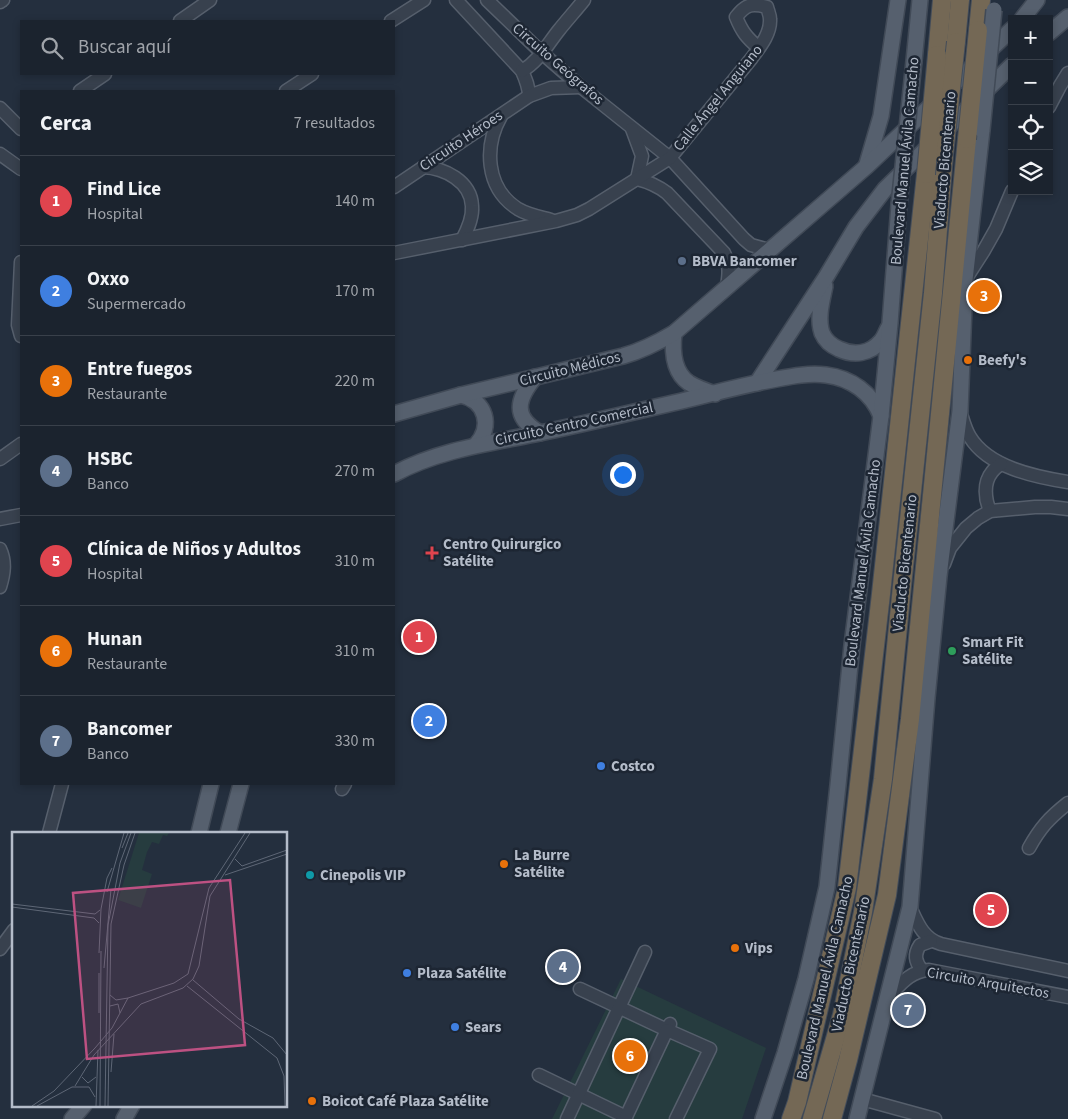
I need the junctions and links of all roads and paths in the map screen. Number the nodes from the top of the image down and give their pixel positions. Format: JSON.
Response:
{"nodes":[{"id":1,"x":3,"y":0,"type":"edge"},
{"id":2,"x":210,"y":0,"type":"edge"},
{"id":3,"x":424,"y":0,"type":"edge"},
{"id":4,"x":456,"y":0,"type":"edge"},
{"id":5,"x":487,"y":0,"type":"edge"},
{"id":6,"x":584,"y":0,"type":"edge"},
{"id":7,"x":898,"y":0,"type":"edge"},
{"id":8,"x":920,"y":0,"type":"edge"},
{"id":9,"x":942,"y":0,"type":"edge"},
{"id":10,"x":960,"y":0,"type":"edge"},
{"id":11,"x":1037,"y":0,"type":"edge"},
{"id":12,"x":0,"y":2,"type":"edge"},
{"id":13,"x":990,"y":3,"type":"edge"},
{"id":14,"x":1025,"y":15,"type":"edge"},
{"id":15,"x":1068,"y":17,"type":"edge"},
{"id":16,"x":181,"y":20,"type":"edge"},
{"id":17,"x":393,"y":20,"type":"edge"},
{"id":18,"x":1053,"y":30,"type":"edge"},
{"id":19,"x":1008,"y":33,"type":"edge"},
{"id":20,"x":759,"y":48,"type":"junction"},
{"id":21,"x":542,"y":53,"type":"junction"},
{"id":22,"x":1008,"y":69,"type":"edge"},
{"id":23,"x":522,"y":71,"type":"junction"},
{"id":24,"x":1068,"y":73,"type":"edge"},
{"id":25,"x":104,"y":75,"type":"edge"},
{"id":26,"x":310,"y":75,"type":"edge"},
{"id":27,"x":581,"y":87,"type":"junction"},
{"id":28,"x":81,"y":90,"type":"edge"},
{"id":29,"x":288,"y":90,"type":"edge"},
{"id":30,"x":528,"y":96,"type":"junction"},
{"id":31,"x":1050,"y":105,"type":"edge"},
{"id":32,"x":0,"y":108,"type":"edge"},
{"id":33,"x":502,"y":114,"type":"junction"},
{"id":34,"x":19,"y":124,"type":"edge"},
{"id":35,"x":631,"y":127,"type":"junction"},
{"id":36,"x":974,"y":135,"type":"junction"},
{"id":37,"x":0,"y":154,"type":"edge"},
{"id":38,"x":670,"y":158,"type":"junction"},
{"id":39,"x":867,"y":166,"type":"junction"},
{"id":40,"x":423,"y":167,"type":"junction"},
{"id":41,"x":20,"y":168,"type":"edge"},
{"id":42,"x":637,"y":179,"type":"junction"},
{"id":43,"x":395,"y":186,"type":"edge"},
{"id":44,"x":1010,"y":195,"type":"edge"},
{"id":45,"x":556,"y":221,"type":"junction"},
{"id":46,"x":462,"y":240,"type":"junction"},
{"id":47,"x":770,"y":250,"type":"junction"},
{"id":48,"x":395,"y":253,"type":"edge"},
{"id":49,"x":826,"y":277,"type":"junction"},
{"id":50,"x":965,"y":280,"type":"junction"},
{"id":51,"x":20,"y":283,"type":"edge"},
{"id":52,"x":727,"y":286,"type":"junction"},
{"id":53,"x":890,"y":323,"type":"junction"},
{"id":54,"x":20,"y":332,"type":"edge"},
{"id":55,"x":674,"y":333,"type":"junction"},
{"id":56,"x":535,"y":377,"type":"junction"},
{"id":57,"x":757,"y":383,"type":"junction"},
{"id":58,"x":715,"y":394,"type":"junction"},
{"id":59,"x":461,"y":395,"type":"junction"},
{"id":60,"x":960,"y":412,"type":"junction"},
{"id":61,"x":395,"y":414,"type":"edge"},
{"id":62,"x":881,"y":416,"type":"junction"},
{"id":63,"x":540,"y":433,"type":"junction"},
{"id":64,"x":20,"y":445,"type":"edge"},
{"id":65,"x":476,"y":445,"type":"junction"},
{"id":66,"x":0,"y":459,"type":"edge"},
{"id":67,"x":1001,"y":464,"type":"junction"},
{"id":68,"x":395,"y":473,"type":"edge"},
{"id":69,"x":1068,"y":482,"type":"edge"},
{"id":70,"x":1068,"y":509,"type":"edge"},
{"id":71,"x":990,"y":511,"type":"junction"},
{"id":72,"x":20,"y":515,"type":"edge"},
{"id":73,"x":0,"y":519,"type":"edge"},
{"id":74,"x":0,"y":549,"type":"edge"},
{"id":75,"x":939,"y":576,"type":"junction"},
{"id":76,"x":0,"y":587,"type":"edge"},
{"id":77,"x":62,"y":785,"type":"edge"},
{"id":78,"x":211,"y":785,"type":"edge"},
{"id":79,"x":241,"y":785,"type":"edge"},
{"id":80,"x":1068,"y":791,"type":"edge"},
{"id":81,"x":1068,"y":804,"type":"edge"},
{"id":82,"x":49,"y":832,"type":"edge"},
{"id":83,"x":199,"y":832,"type":"edge"},
{"id":84,"x":228,"y":832,"type":"edge"},
{"id":85,"x":1029,"y":848,"type":"dead end"},
{"id":86,"x":910,"y":907,"type":"junction"},
{"id":87,"x":12,"y":933,"type":"edge"},
{"id":88,"x":931,"y":941,"type":"junction"},
{"id":89,"x":0,"y":950,"type":"edge"},
{"id":90,"x":646,"y":952,"type":"dead end"},
{"id":91,"x":922,"y":970,"type":"junction"},
{"id":92,"x":1068,"y":971,"type":"edge"},
{"id":93,"x":580,"y":989,"type":"dead end"},
{"id":94,"x":887,"y":998,"type":"junction"},
{"id":95,"x":1068,"y":998,"type":"edge"},
{"id":96,"x":620,"y":1008,"type":"junction"},
{"id":97,"x":669,"y":1026,"type":"junction"},
{"id":98,"x":540,"y":1075,"type":"dead end"},
{"id":99,"x":578,"y":1094,"type":"junction"},
{"id":100,"x":862,"y":1099,"type":"junction"},
{"id":101,"x":83,"y":1106,"type":"edge"},
{"id":102,"x":131,"y":1106,"type":"edge"},
{"id":103,"x":626,"y":1118,"type":"edge"},
{"id":104,"x":72,"y":1119,"type":"edge"},
{"id":105,"x":124,"y":1119,"type":"edge"},
{"id":106,"x":567,"y":1119,"type":"edge"},
{"id":107,"x":676,"y":1119,"type":"edge"},
{"id":108,"x":763,"y":1119,"type":"edge"},
{"id":109,"x":791,"y":1119,"type":"edge"},
{"id":110,"x":812,"y":1119,"type":"edge"},
{"id":111,"x":832,"y":1119,"type":"edge"},
{"id":112,"x":857,"y":1119,"type":"edge"},
{"id":113,"x":935,"y":1119,"type":"edge"}],
"edges":[{"from":1,"to":12,"type":"street"},
{"from":2,"to":16,"type":"street"},
{"from":3,"to":17,"type":"street"},
{"from":4,"to":23,"type":"street"},
{"from":5,"to":21,"type":"street","name":"Circuito Geógrafos"},
{"from":6,"to":21,"type":"street"},
{"from":7,"to":39,"type":"main road"},
{"from":8,"to":53,"type":"main road","name":"Boulevard Manuel Ávila Camacho","bridge":true},
{"from":9,"to":109,"type":"highway","name":"Boulevard Manuel Ávila Camacho","bridge":true},
{"from":10,"to":110,"type":"highway","name":"Viaducto Bicentenario","bridge":true},
{"from":11,"to":14,"type":"main road"},
{"from":13,"to":36,"type":"main road","bridge":true},
{"from":13,"to":36,"type":"highway","bridge":true},
{"from":15,"to":18,"type":"main road"},
{"from":19,"to":39,"type":"main road","name":"Circuito Médicos"},
{"from":20,"to":20,"type":"street","name":"Calle Ángel Anguiano"},
{"from":20,"to":38,"type":"street","name":"Calle Ángel Anguiano"},
{"from":21,"to":23,"type":"street"},
{"from":21,"to":27,"type":"street","name":"Circuito Geógrafos"},
{"from":22,"to":49,"type":"main road"},
{"from":23,"to":30,"type":"street"},
{"from":24,"to":31,"type":"street"},
{"from":25,"to":28,"type":"street"},
{"from":26,"to":29,"type":"street"},
{"from":27,"to":30,"type":"street","name":"Circuito Héroes"},
{"from":27,"to":35,"type":"street","name":"Circuito Geógrafos"},
{"from":30,"to":33,"type":"street","name":"Circuito Héroes"},
{"from":32,"to":34,"type":"street"},
{"from":33,"to":40,"type":"street","name":"Circuito Héroes"},
{"from":33,"to":45,"type":"street"},
{"from":35,"to":38,"type":"street","name":"Circuito Geógrafos"},
{"from":35,"to":42,"type":"street"},
{"from":36,"to":50,"type":"main road"},
{"from":36,"to":111,"type":"highway"},
{"from":37,"to":41,"type":"street"},
{"from":38,"to":42,"type":"street"},
{"from":38,"to":47,"type":"street","name":"Circuito Geógrafos"},
{"from":39,"to":47,"type":"main road","name":"Circuito Médicos"},
{"from":40,"to":43,"type":"street","name":"Circuito Héroes"},
{"from":40,"to":46,"type":"street"},
{"from":42,"to":45,"type":"street"},
{"from":42,"to":52,"type":"street"},
{"from":44,"to":50,"type":"street"},
{"from":45,"to":46,"type":"street"},
{"from":46,"to":48,"type":"street"},
{"from":47,"to":52,"type":"main road","name":"Circuito Médicos"},
{"from":49,"to":53,"type":"main road"},
{"from":49,"to":57,"type":"main road"},
{"from":50,"to":60,"type":"main road"},
{"from":51,"to":54,"type":"street"},
{"from":52,"to":55,"type":"main road","name":"Circuito Médicos"},
{"from":53,"to":62,"type":"main road","name":"Boulevard Manuel Ávila Camacho"},
{"from":55,"to":56,"type":"main road","name":"Circuito Médicos"},
{"from":55,"to":58,"type":"main road"},
{"from":56,"to":59,"type":"main road","name":"Circuito Médicos"},
{"from":56,"to":63,"type":"main road"},
{"from":57,"to":58,"type":"main road","name":"Circuito Centro Comercial"},
{"from":57,"to":62,"type":"main road","name":"Circuito Centro Comercial"},
{"from":58,"to":63,"type":"main road","name":"Circuito Centro Comercial"},
{"from":59,"to":61,"type":"main road","name":"Circuito Médicos"},
{"from":59,"to":65,"type":"main road"},
{"from":60,"to":67,"type":"street"},
{"from":60,"to":75,"type":"main road"},
{"from":62,"to":108,"type":"main road","name":"Boulevard Manuel Ávila Camacho"},
{"from":63,"to":65,"type":"main road","name":"Circuito Centro Comercial"},
{"from":64,"to":66,"type":"street"},
{"from":65,"to":68,"type":"main road","name":"Circuito Centro Comercial"},
{"from":67,"to":69,"type":"street"},
{"from":67,"to":71,"type":"street"},
{"from":70,"to":71,"type":"street"},
{"from":71,"to":75,"type":"street"},
{"from":72,"to":73,"type":"street"},
{"from":74,"to":76,"type":"street"},
{"from":75,"to":86,"type":"main road"},
{"from":77,"to":82,"type":"street"},
{"from":78,"to":83,"type":"main road"},
{"from":79,"to":84,"type":"main road"},
{"from":80,"to":81,"type":"street"},
{"from":81,"to":85,"type":"street"},
{"from":86,"to":88,"type":"street"},
{"from":86,"to":94,"type":"main road"},
{"from":87,"to":89,"type":"street"},
{"from":88,"to":91,"type":"street"},
{"from":88,"to":92,"type":"street"},
{"from":90,"to":96,"type":"street"},
{"from":91,"to":94,"type":"street","name":"Circuito Arquitectos"},
{"from":91,"to":95,"type":"street","name":"Circuito Arquitectos"},
{"from":93,"to":96,"type":"street"},
{"from":94,"to":100,"type":"main road"},
{"from":96,"to":97,"type":"street"},
{"from":96,"to":99,"type":"street"},
{"from":97,"to":103,"type":"street"},
{"from":97,"to":107,"type":"street"},
{"from":98,"to":99,"type":"street"},
{"from":99,"to":103,"type":"street"},
{"from":99,"to":106,"type":"street"},
{"from":100,"to":112,"type":"main road"},
{"from":100,"to":113,"type":"street"},
{"from":101,"to":104,"type":"main road"},
{"from":102,"to":105,"type":"main road"}]}
